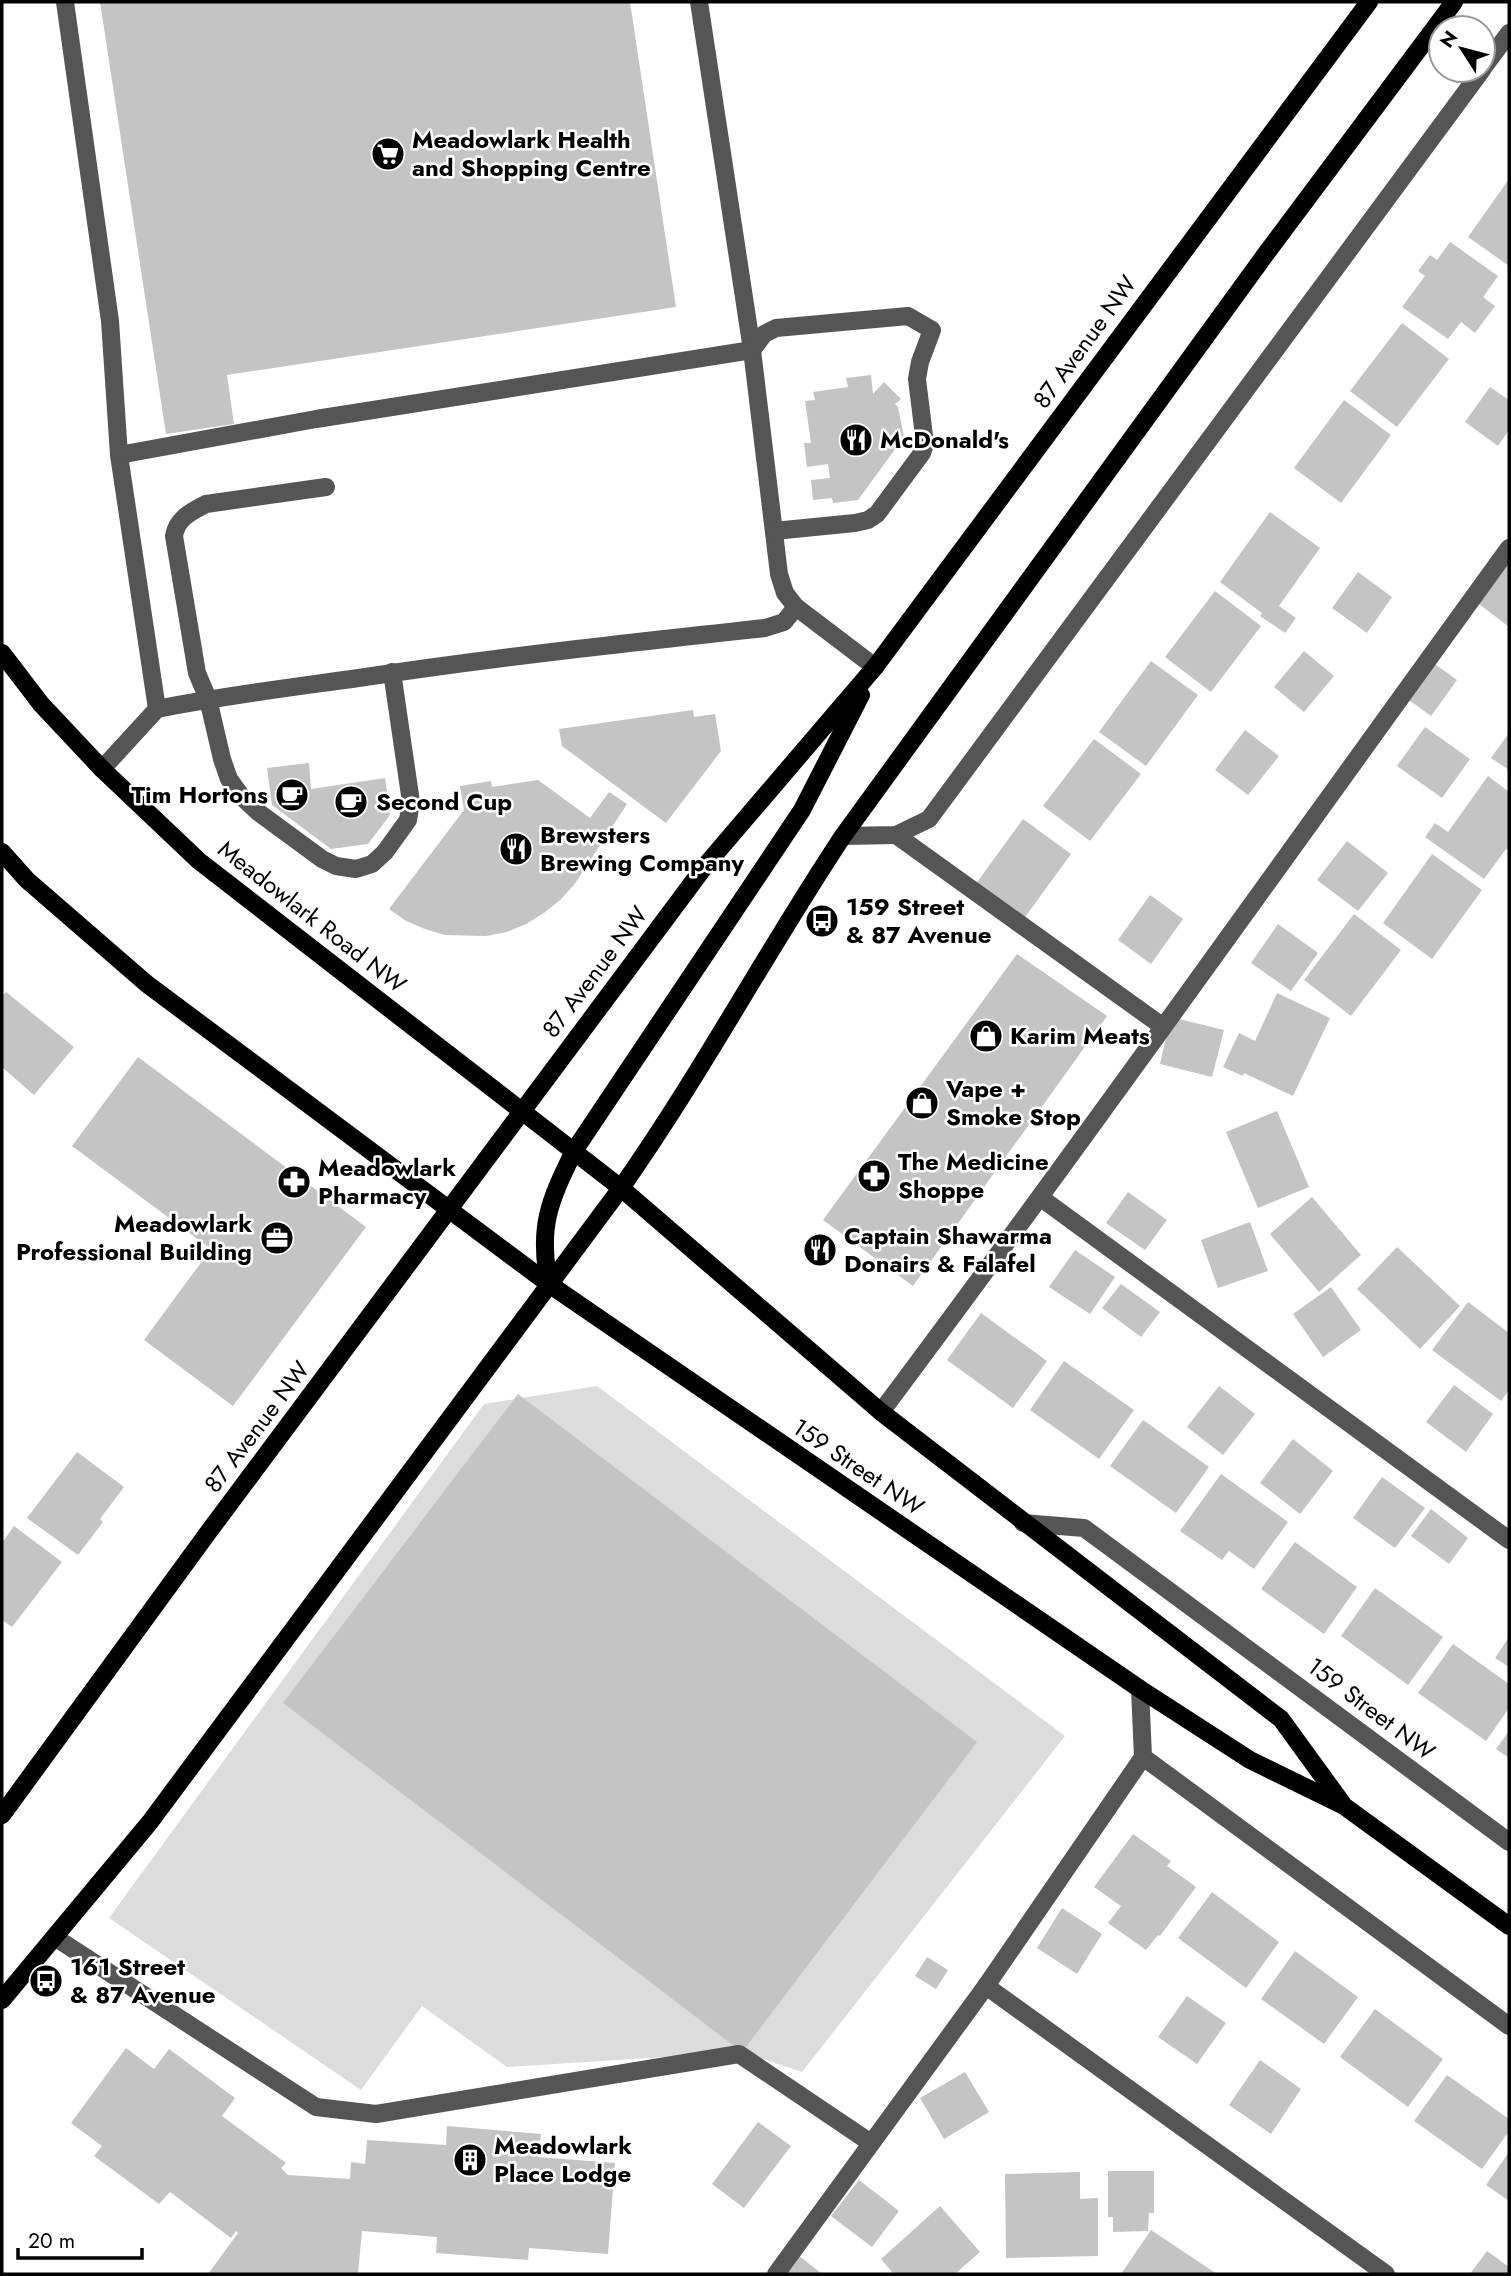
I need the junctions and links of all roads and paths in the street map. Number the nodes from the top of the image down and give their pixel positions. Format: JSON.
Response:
{"nodes":[{"id":1,"x":65,"y":2,"type":"edge"},
{"id":2,"x":699,"y":2,"type":"edge"},
{"id":3,"x":1369,"y":2,"type":"edge"},
{"id":4,"x":1454,"y":2,"type":"edge"},
{"id":5,"x":1509,"y":33,"type":"edge"},
{"id":6,"x":1497,"y":49,"type":"edge"},
{"id":7,"x":1471,"y":84,"type":"edge"},
{"id":8,"x":752,"y":350,"type":"junction"},
{"id":9,"x":119,"y":455,"type":"junction"},
{"id":10,"x":326,"y":487,"type":"dead end"},
{"id":11,"x":774,"y":531,"type":"junction"},
{"id":12,"x":1509,"y":548,"type":"edge"},
{"id":13,"x":796,"y":607,"type":"junction"},
{"id":14,"x":2,"y":653,"type":"edge"},
{"id":15,"x":875,"y":667,"type":"junction"},
{"id":16,"x":392,"y":672,"type":"junction"},
{"id":17,"x":208,"y":699,"type":"junction"},
{"id":18,"x":157,"y":709,"type":"junction"},
{"id":19,"x":102,"y":769,"type":"junction"},
{"id":20,"x":896,"y":835,"type":"junction"},
{"id":21,"x":843,"y":836,"type":"junction"},
{"id":22,"x":2,"y":852,"type":"edge"},
{"id":23,"x":1162,"y":1026,"type":"junction"},
{"id":24,"x":522,"y":1110,"type":"junction"},
{"id":25,"x":574,"y":1151,"type":"junction"},
{"id":26,"x":621,"y":1188,"type":"junction"},
{"id":27,"x":1041,"y":1198,"type":"junction"},
{"id":28,"x":448,"y":1209,"type":"junction"},
{"id":29,"x":549,"y":1284,"type":"junction"},
{"id":30,"x":881,"y":1412,"type":"junction"},
{"id":31,"x":1023,"y":1523,"type":"junction"},
{"id":32,"x":1509,"y":1540,"type":"edge"},
{"id":33,"x":1140,"y":1689,"type":"junction"},
{"id":34,"x":1143,"y":1757,"type":"junction"},
{"id":35,"x":1344,"y":1806,"type":"junction"},
{"id":36,"x":2,"y":1815,"type":"edge"},
{"id":37,"x":1509,"y":1842,"type":"edge"},
{"id":38,"x":1509,"y":1926,"type":"edge"},
{"id":39,"x":56,"y":1938,"type":"junction"},
{"id":40,"x":986,"y":1986,"type":"junction"},
{"id":41,"x":2,"y":2000,"type":"edge"},
{"id":42,"x":1509,"y":2026,"type":"edge"},
{"id":43,"x":872,"y":2143,"type":"junction"},
{"id":44,"x":776,"y":2274,"type":"edge"},
{"id":45,"x":1386,"y":2274,"type":"edge"}],
"edges":[{"from":1,"to":9,"type":"street"},
{"from":2,"to":8,"type":"street"},
{"from":3,"to":15,"type":"main road","name":"87 Avenue NW"},
{"from":4,"to":21,"type":"main road"},
{"from":5,"to":6,"type":"street"},
{"from":7,"to":20,"type":"street"},
{"from":8,"to":9,"type":"street"},
{"from":8,"to":11,"type":"street"},
{"from":8,"to":11,"type":"street"},
{"from":9,"to":18,"type":"street"},
{"from":10,"to":17,"type":"street"},
{"from":11,"to":13,"type":"street"},
{"from":12,"to":23,"type":"street"},
{"from":13,"to":15,"type":"street"},
{"from":13,"to":16,"type":"street"},
{"from":14,"to":19,"type":"main road","name":"Meadowlark Road NW"},
{"from":15,"to":24,"type":"main road","name":"87 Avenue NW"},
{"from":15,"to":25,"type":"main road"},
{"from":16,"to":17,"type":"street"},
{"from":16,"to":17,"type":"street"},
{"from":17,"to":18,"type":"street"},
{"from":18,"to":19,"type":"street"},
{"from":19,"to":24,"type":"main road","name":"Meadowlark Road NW"},
{"from":20,"to":21,"type":"street"},
{"from":20,"to":23,"type":"street"},
{"from":21,"to":26,"type":"main road"},
{"from":22,"to":28,"type":"main road"},
{"from":23,"to":27,"type":"street"},
{"from":24,"to":25,"type":"main road","name":"Meadowlark Road NW"},
{"from":24,"to":28,"type":"main road","name":"87 Avenue NW"},
{"from":25,"to":26,"type":"main road","name":"Meadowlark Road NW"},
{"from":25,"to":29,"type":"main road"},
{"from":26,"to":29,"type":"main road"},
{"from":26,"to":30,"type":"main road","name":"159 Street NW"},
{"from":27,"to":30,"type":"street"},
{"from":27,"to":32,"type":"street"},
{"from":28,"to":29,"type":"main road"},
{"from":28,"to":36,"type":"main road","name":"87 Avenue NW"},
{"from":29,"to":33,"type":"main road","name":"159 Street NW"},
{"from":29,"to":39,"type":"main road"},
{"from":30,"to":31,"type":"main road","name":"159 Street NW"},
{"from":31,"to":35,"type":"main road","name":"159 Street NW"},
{"from":31,"to":37,"type":"street","name":"159 Street NW"},
{"from":33,"to":34,"type":"street"},
{"from":33,"to":35,"type":"main road","name":"159 Street NW"},
{"from":34,"to":40,"type":"street"},
{"from":34,"to":42,"type":"street"},
{"from":35,"to":38,"type":"main road","name":"159 Street NW"},
{"from":39,"to":41,"type":"main road"},
{"from":39,"to":43,"type":"street"},
{"from":40,"to":43,"type":"street"},
{"from":40,"to":45,"type":"street"},
{"from":43,"to":44,"type":"street"}]}
